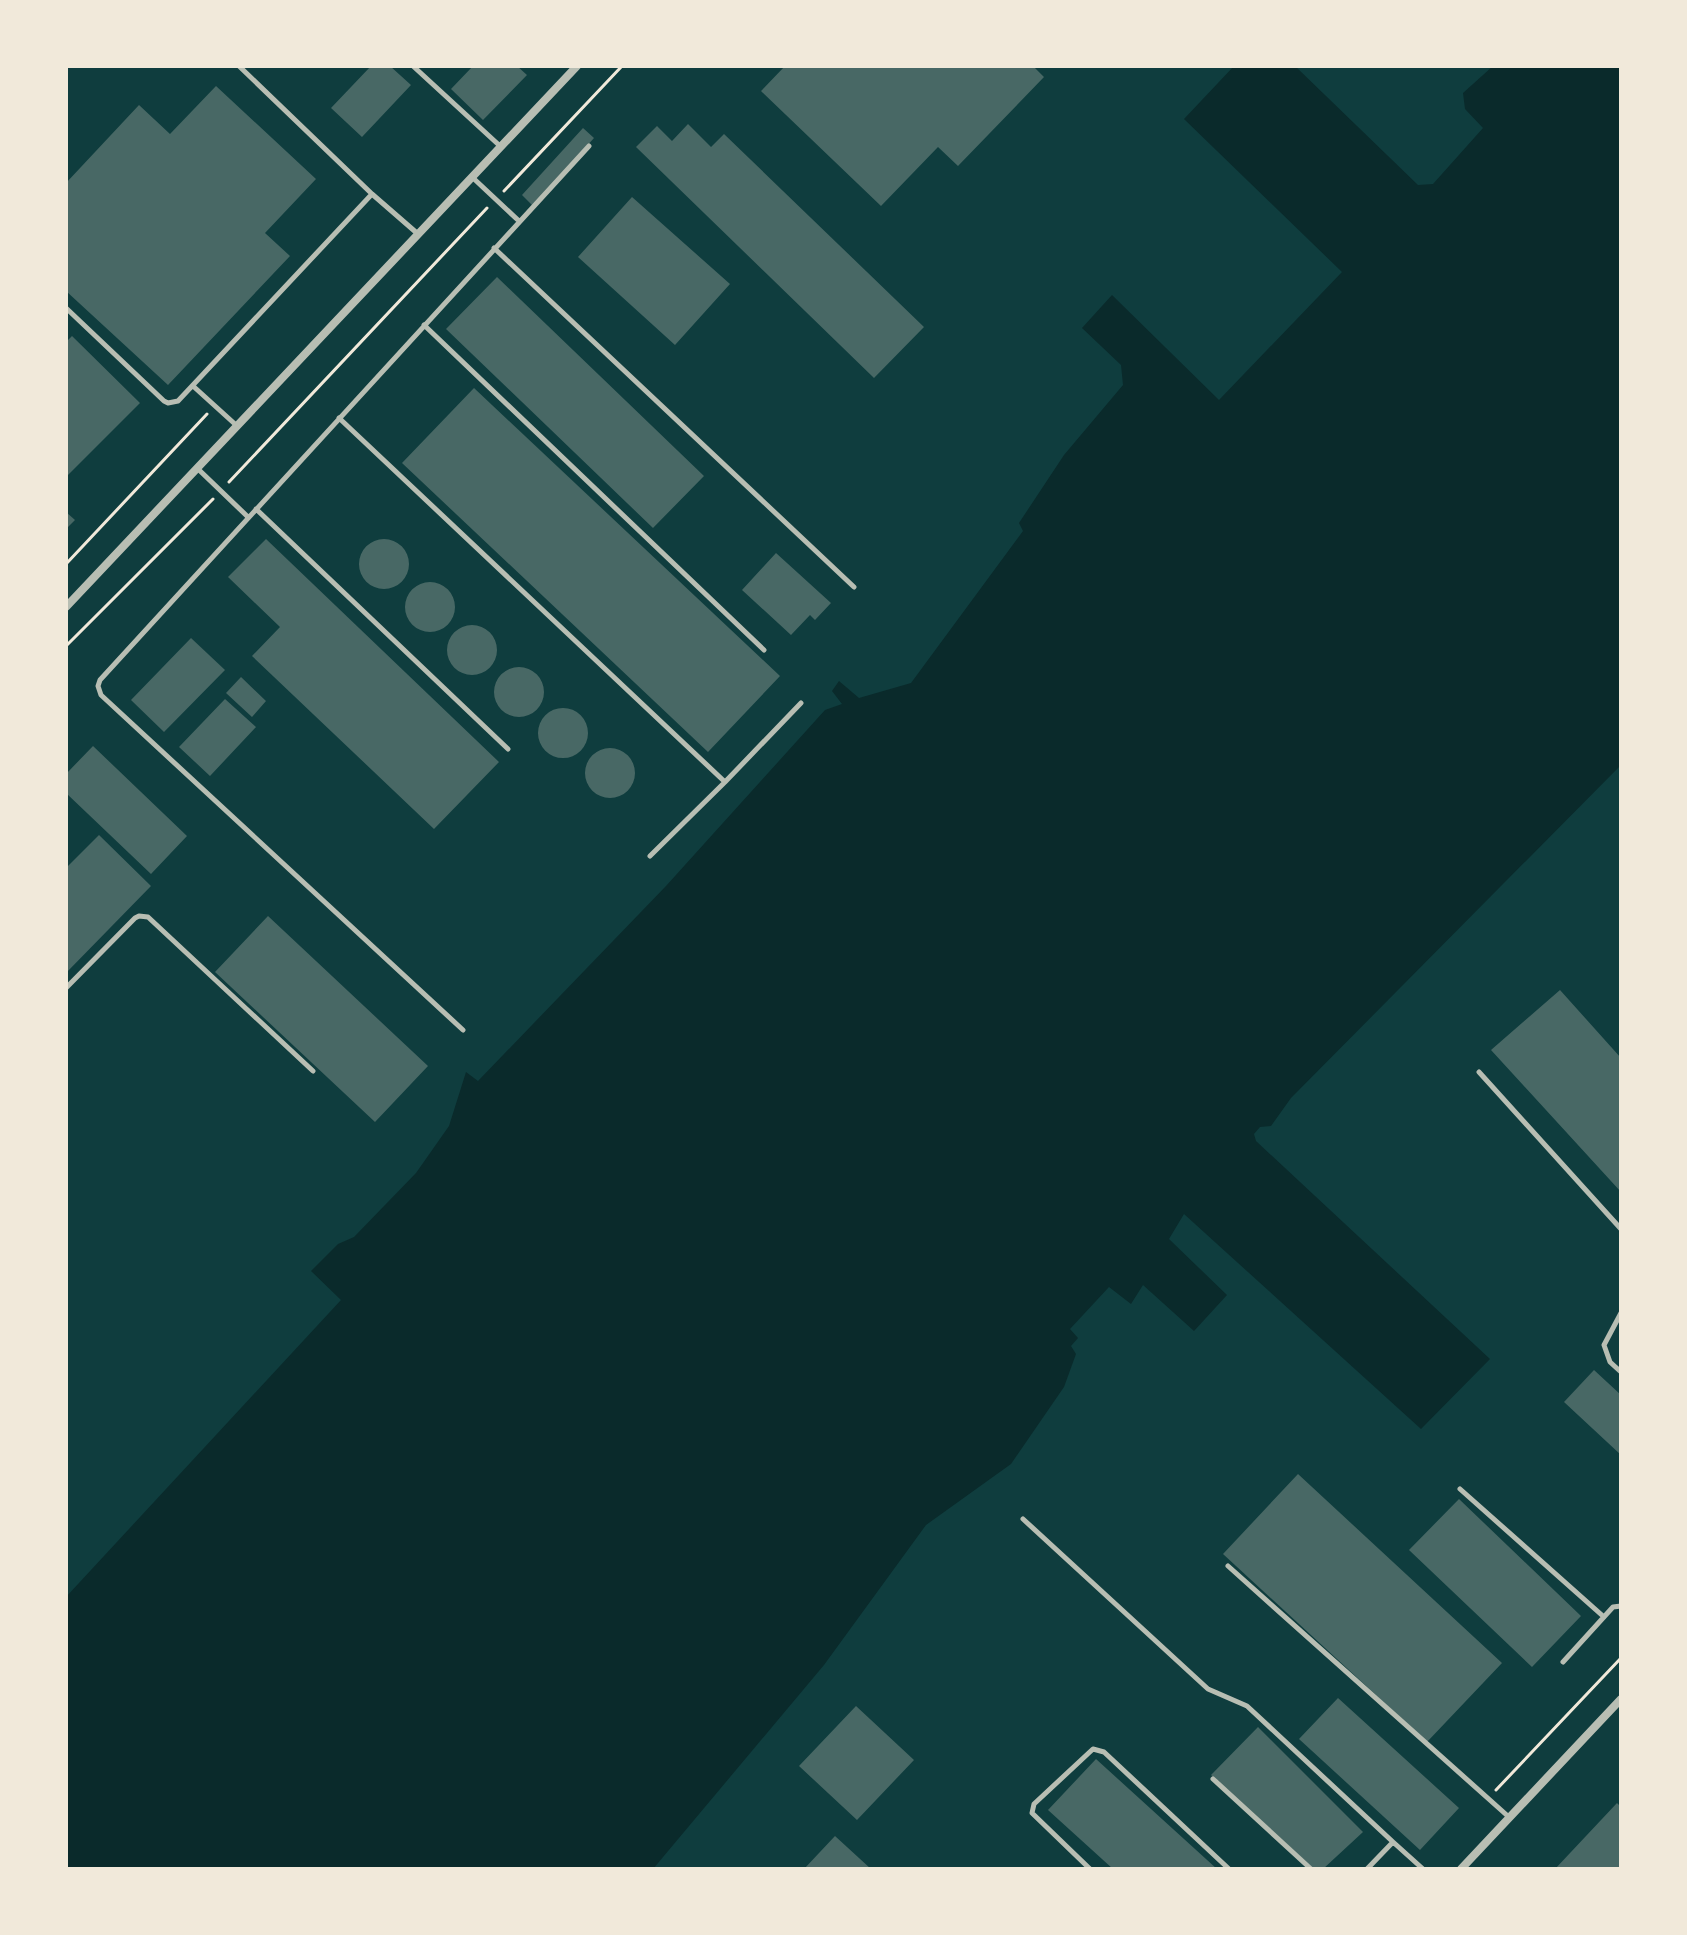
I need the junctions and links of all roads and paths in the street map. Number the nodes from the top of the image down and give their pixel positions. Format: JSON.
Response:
{"nodes":[{"id":1,"x":239,"y":66,"type":"edge"},
{"id":2,"x":413,"y":66,"type":"edge"},
{"id":3,"x":622,"y":66,"type":"edge"},
{"id":4,"x":574,"y":67,"type":"edge"},
{"id":5,"x":589,"y":146,"type":"dead end"},
{"id":6,"x":500,"y":147,"type":"junction"},
{"id":7,"x":472,"y":177,"type":"junction"},
{"id":8,"x":372,"y":194,"type":"junction"},
{"id":9,"x":495,"y":199,"type":"junction"},
{"id":10,"x":519,"y":221,"type":"junction"},
{"id":11,"x":418,"y":234,"type":"junction"},
{"id":12,"x":494,"y":248,"type":"junction"},
{"id":13,"x":66,"y":308,"type":"edge"},
{"id":14,"x":424,"y":325,"type":"junction"},
{"id":15,"x":193,"y":386,"type":"junction"},
{"id":16,"x":215,"y":406,"type":"junction"},
{"id":17,"x":339,"y":418,"type":"junction"},
{"id":18,"x":237,"y":426,"type":"junction"},
{"id":19,"x":196,"y":467,"type":"junction"},
{"id":20,"x":220,"y":491,"type":"junction"},
{"id":21,"x":256,"y":509,"type":"junction"},
{"id":22,"x":248,"y":517,"type":"junction"},
{"id":23,"x":66,"y":564,"type":"edge"},
{"id":24,"x":854,"y":587,"type":"dead end"},
{"id":25,"x":66,"y":607,"type":"edge"},
{"id":26,"x":66,"y":646,"type":"edge"},
{"id":27,"x":764,"y":650,"type":"dead end"},
{"id":28,"x":801,"y":703,"type":"dead end"},
{"id":29,"x":508,"y":749,"type":"dead end"},
{"id":30,"x":725,"y":782,"type":"junction"},
{"id":31,"x":650,"y":856,"type":"dead end"},
{"id":32,"x":66,"y":988,"type":"edge"},
{"id":33,"x":463,"y":1030,"type":"dead end"},
{"id":34,"x":313,"y":1071,"type":"dead end"},
{"id":35,"x":1479,"y":1072,"type":"dead end"},
{"id":36,"x":1621,"y":1229,"type":"edge"},
{"id":37,"x":1621,"y":1313,"type":"edge"},
{"id":38,"x":1621,"y":1372,"type":"edge"},
{"id":39,"x":1460,"y":1489,"type":"dead end"},
{"id":40,"x":1023,"y":1519,"type":"dead end"},
{"id":41,"x":1228,"y":1566,"type":"dead end"},
{"id":42,"x":1621,"y":1606,"type":"edge"},
{"id":43,"x":1604,"y":1617,"type":"junction"},
{"id":44,"x":1621,"y":1658,"type":"edge"},
{"id":45,"x":1563,"y":1662,"type":"dead end"},
{"id":46,"x":1621,"y":1699,"type":"edge"},
{"id":47,"x":1213,"y":1779,"type":"dead end"},
{"id":48,"x":1487,"y":1798,"type":"junction"},
{"id":49,"x":1510,"y":1818,"type":"junction"},
{"id":50,"x":1393,"y":1842,"type":"junction"},
{"id":51,"x":1090,"y":1869,"type":"edge"},
{"id":52,"x":1229,"y":1869,"type":"edge"},
{"id":53,"x":1311,"y":1869,"type":"edge"},
{"id":54,"x":1367,"y":1869,"type":"edge"},
{"id":55,"x":1423,"y":1869,"type":"edge"},
{"id":56,"x":1461,"y":1869,"type":"edge"}],
"edges":[{"from":1,"to":8,"type":"lane"},
{"from":2,"to":6,"type":"lane"},
{"from":3,"to":9,"type":"path"},
{"from":4,"to":6,"type":"street"},
{"from":5,"to":10,"type":"lane"},
{"from":6,"to":7,"type":"street"},
{"from":7,"to":9,"type":"lane"},
{"from":7,"to":11,"type":"street"},
{"from":8,"to":11,"type":"lane"},
{"from":8,"to":15,"type":"lane"},
{"from":9,"to":10,"type":"lane"},
{"from":9,"to":20,"type":"path"},
{"from":10,"to":12,"type":"lane"},
{"from":11,"to":18,"type":"street"},
{"from":12,"to":14,"type":"lane"},
{"from":12,"to":24,"type":"lane"},
{"from":13,"to":15,"type":"lane"},
{"from":14,"to":17,"type":"lane"},
{"from":14,"to":27,"type":"lane"},
{"from":15,"to":16,"type":"lane"},
{"from":16,"to":18,"type":"lane"},
{"from":16,"to":23,"type":"path"},
{"from":17,"to":21,"type":"lane"},
{"from":17,"to":30,"type":"lane"},
{"from":18,"to":19,"type":"street"},
{"from":19,"to":20,"type":"lane"},
{"from":19,"to":25,"type":"street"},
{"from":20,"to":22,"type":"lane"},
{"from":20,"to":26,"type":"path"},
{"from":21,"to":22,"type":"lane"},
{"from":21,"to":29,"type":"lane"},
{"from":22,"to":33,"type":"lane"},
{"from":28,"to":30,"type":"lane"},
{"from":30,"to":31,"type":"lane"},
{"from":32,"to":34,"type":"lane"},
{"from":35,"to":36,"type":"lane"},
{"from":37,"to":38,"type":"lane"},
{"from":39,"to":43,"type":"lane"},
{"from":40,"to":50,"type":"lane"},
{"from":41,"to":48,"type":"lane"},
{"from":42,"to":43,"type":"lane"},
{"from":43,"to":45,"type":"lane"},
{"from":44,"to":48,"type":"path"},
{"from":46,"to":49,"type":"street"},
{"from":47,"to":53,"type":"lane"},
{"from":48,"to":49,"type":"lane"},
{"from":49,"to":56,"type":"street"},
{"from":50,"to":54,"type":"lane"},
{"from":50,"to":55,"type":"lane"},
{"from":51,"to":52,"type":"lane"}]}
